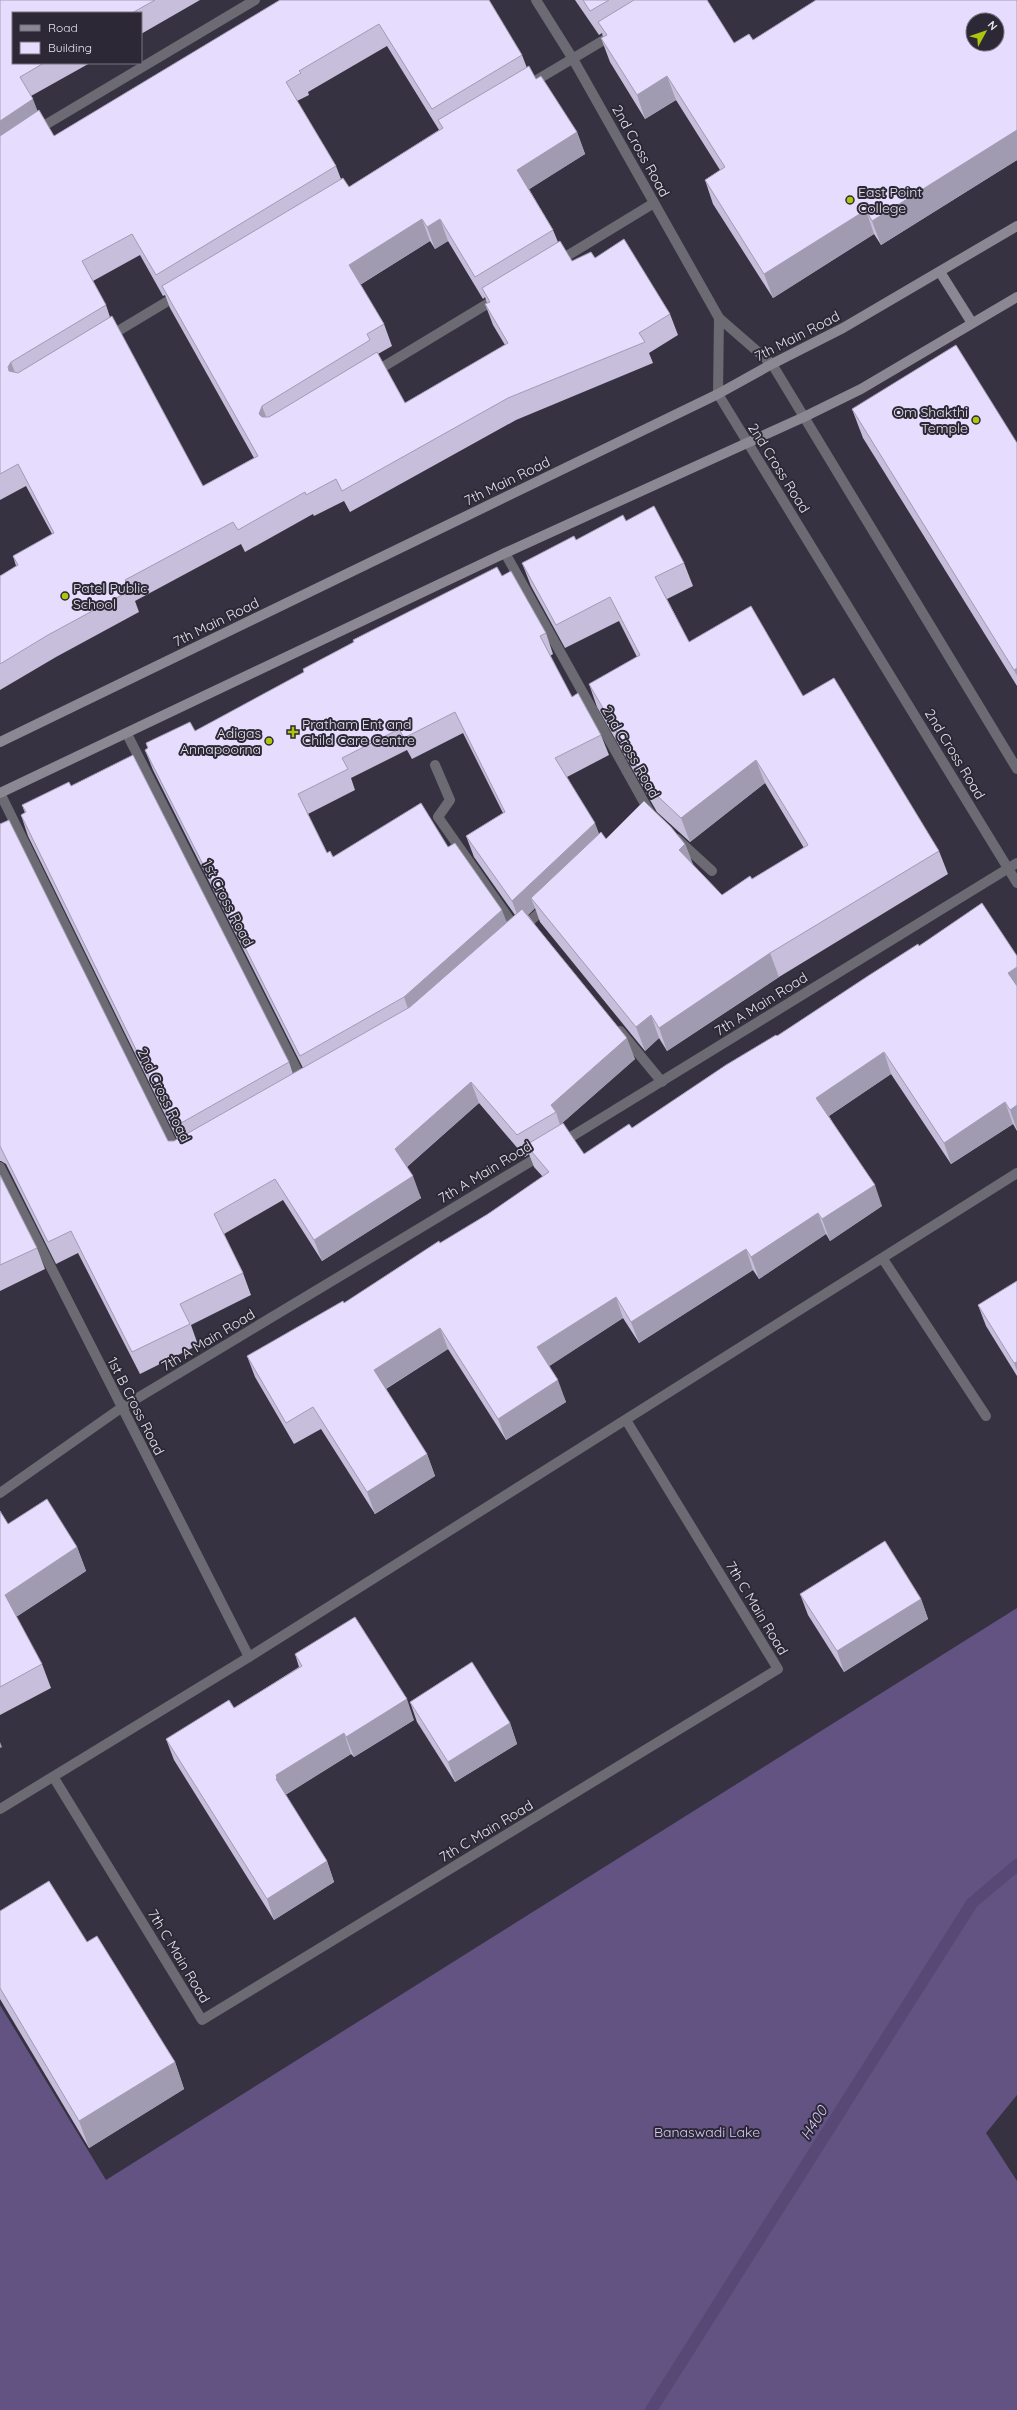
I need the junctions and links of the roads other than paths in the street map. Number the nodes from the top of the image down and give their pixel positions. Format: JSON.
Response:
{"nodes":[{"id":1,"x":255,"y":0,"type":"edge"},
{"id":2,"x":536,"y":0,"type":"edge"},
{"id":3,"x":624,"y":27,"type":"edge"},
{"id":4,"x":573,"y":58,"type":"junction"},
{"id":5,"x":518,"y":91,"type":"edge"},
{"id":6,"x":26,"y":138,"type":"edge"},
{"id":7,"x":654,"y":203,"type":"junction"},
{"id":8,"x":1017,"y":226,"type":"edge"},
{"id":9,"x":546,"y":268,"type":"edge"},
{"id":10,"x":940,"y":272,"type":"junction"},
{"id":11,"x":185,"y":291,"type":"edge"},
{"id":12,"x":505,"y":293,"type":"edge"},
{"id":13,"x":1017,"y":297,"type":"edge"},
{"id":14,"x":719,"y":318,"type":"junction"},
{"id":15,"x":972,"y":323,"type":"junction"},
{"id":16,"x":97,"y":344,"type":"edge"},
{"id":17,"x":772,"y":364,"type":"junction"},
{"id":18,"x":362,"y":379,"type":"edge"},
{"id":19,"x":718,"y":394,"type":"junction"},
{"id":20,"x":804,"y":417,"type":"junction"},
{"id":21,"x":747,"y":442,"type":"junction"},
{"id":22,"x":505,"y":553,"type":"junction"},
{"id":23,"x":127,"y":734,"type":"junction"},
{"id":24,"x":0,"y":742,"type":"edge"},
{"id":25,"x":435,"y":766,"type":"dead end"},
{"id":26,"x":1017,"y":769,"type":"edge"},
{"id":27,"x":0,"y":793,"type":"edge"},
{"id":28,"x":659,"y":822,"type":"edge"},
{"id":29,"x":671,"y":833,"type":"edge"},
{"id":30,"x":1017,"y":863,"type":"edge"},
{"id":31,"x":1008,"y":868,"type":"junction"},
{"id":32,"x":712,"y":871,"type":"dead end"},
{"id":33,"x":1017,"y":883,"type":"edge"},
{"id":34,"x":553,"y":900,"type":"edge"},
{"id":35,"x":611,"y":1020,"type":"edge"},
{"id":36,"x":662,"y":1082,"type":"junction"},
{"id":37,"x":304,"y":1084,"type":"edge"},
{"id":38,"x":185,"y":1153,"type":"edge"},
{"id":39,"x":0,"y":1167,"type":"edge"},
{"id":40,"x":1017,"y":1173,"type":"edge"},
{"id":41,"x":883,"y":1259,"type":"junction"},
{"id":42,"x":121,"y":1408,"type":"junction"},
{"id":43,"x":986,"y":1416,"type":"dead end"},
{"id":44,"x":626,"y":1420,"type":"junction"},
{"id":45,"x":0,"y":1493,"type":"edge"},
{"id":46,"x":249,"y":1657,"type":"junction"},
{"id":47,"x":54,"y":1778,"type":"junction"},
{"id":48,"x":0,"y":1809,"type":"edge"}],
"edges":[{"from":1,"to":6,"type":"street"},
{"from":2,"to":4,"type":"street","name":"2nd Cross Road"},
{"from":3,"to":4,"type":"street"},
{"from":4,"to":5,"type":"street"},
{"from":4,"to":7,"type":"street","name":"2nd Cross Road"},
{"from":7,"to":9,"type":"street"},
{"from":7,"to":14,"type":"street","name":"2nd Cross Road"},
{"from":8,"to":10,"type":"main road","name":"7th Main Road"},
{"from":10,"to":15,"type":"main road"},
{"from":10,"to":17,"type":"main road","name":"7th Main Road"},
{"from":11,"to":16,"type":"street"},
{"from":12,"to":18,"type":"street"},
{"from":13,"to":15,"type":"main road"},
{"from":14,"to":17,"type":"street"},
{"from":14,"to":19,"type":"street"},
{"from":15,"to":20,"type":"main road"},
{"from":17,"to":19,"type":"main road","name":"7th Main Road"},
{"from":17,"to":20,"type":"street"},
{"from":19,"to":21,"type":"street","name":"2nd Cross Road"},
{"from":19,"to":24,"type":"main road","name":"7th Main Road"},
{"from":20,"to":21,"type":"main road"},
{"from":20,"to":26,"type":"street"},
{"from":21,"to":22,"type":"main road"},
{"from":21,"to":31,"type":"street","name":"2nd Cross Road"},
{"from":22,"to":23,"type":"main road"},
{"from":22,"to":28,"type":"street","name":"2nd Cross Road"},
{"from":23,"to":27,"type":"main road"},
{"from":23,"to":37,"type":"street","name":"1st Cross Road"},
{"from":25,"to":34,"type":"street"},
{"from":27,"to":38,"type":"street","name":"2nd Cross Road"},
{"from":29,"to":32,"type":"street"},
{"from":30,"to":31,"type":"street","name":"7th A Main Road"},
{"from":31,"to":33,"type":"street","name":"2nd Cross Road"},
{"from":31,"to":36,"type":"street","name":"7th A Main Road"},
{"from":35,"to":36,"type":"street"},
{"from":36,"to":42,"type":"street","name":"7th A Main Road"},
{"from":39,"to":42,"type":"street","name":"1st B Cross Road"},
{"from":40,"to":41,"type":"street"},
{"from":41,"to":43,"type":"street"},
{"from":41,"to":44,"type":"street"},
{"from":42,"to":45,"type":"street","name":"7th A Main Road"},
{"from":42,"to":46,"type":"street","name":"1st B Cross Road"},
{"from":44,"to":46,"type":"street"},
{"from":44,"to":47,"type":"street","name":"7th C Main Road"},
{"from":46,"to":47,"type":"street"},
{"from":47,"to":48,"type":"street"}]}
